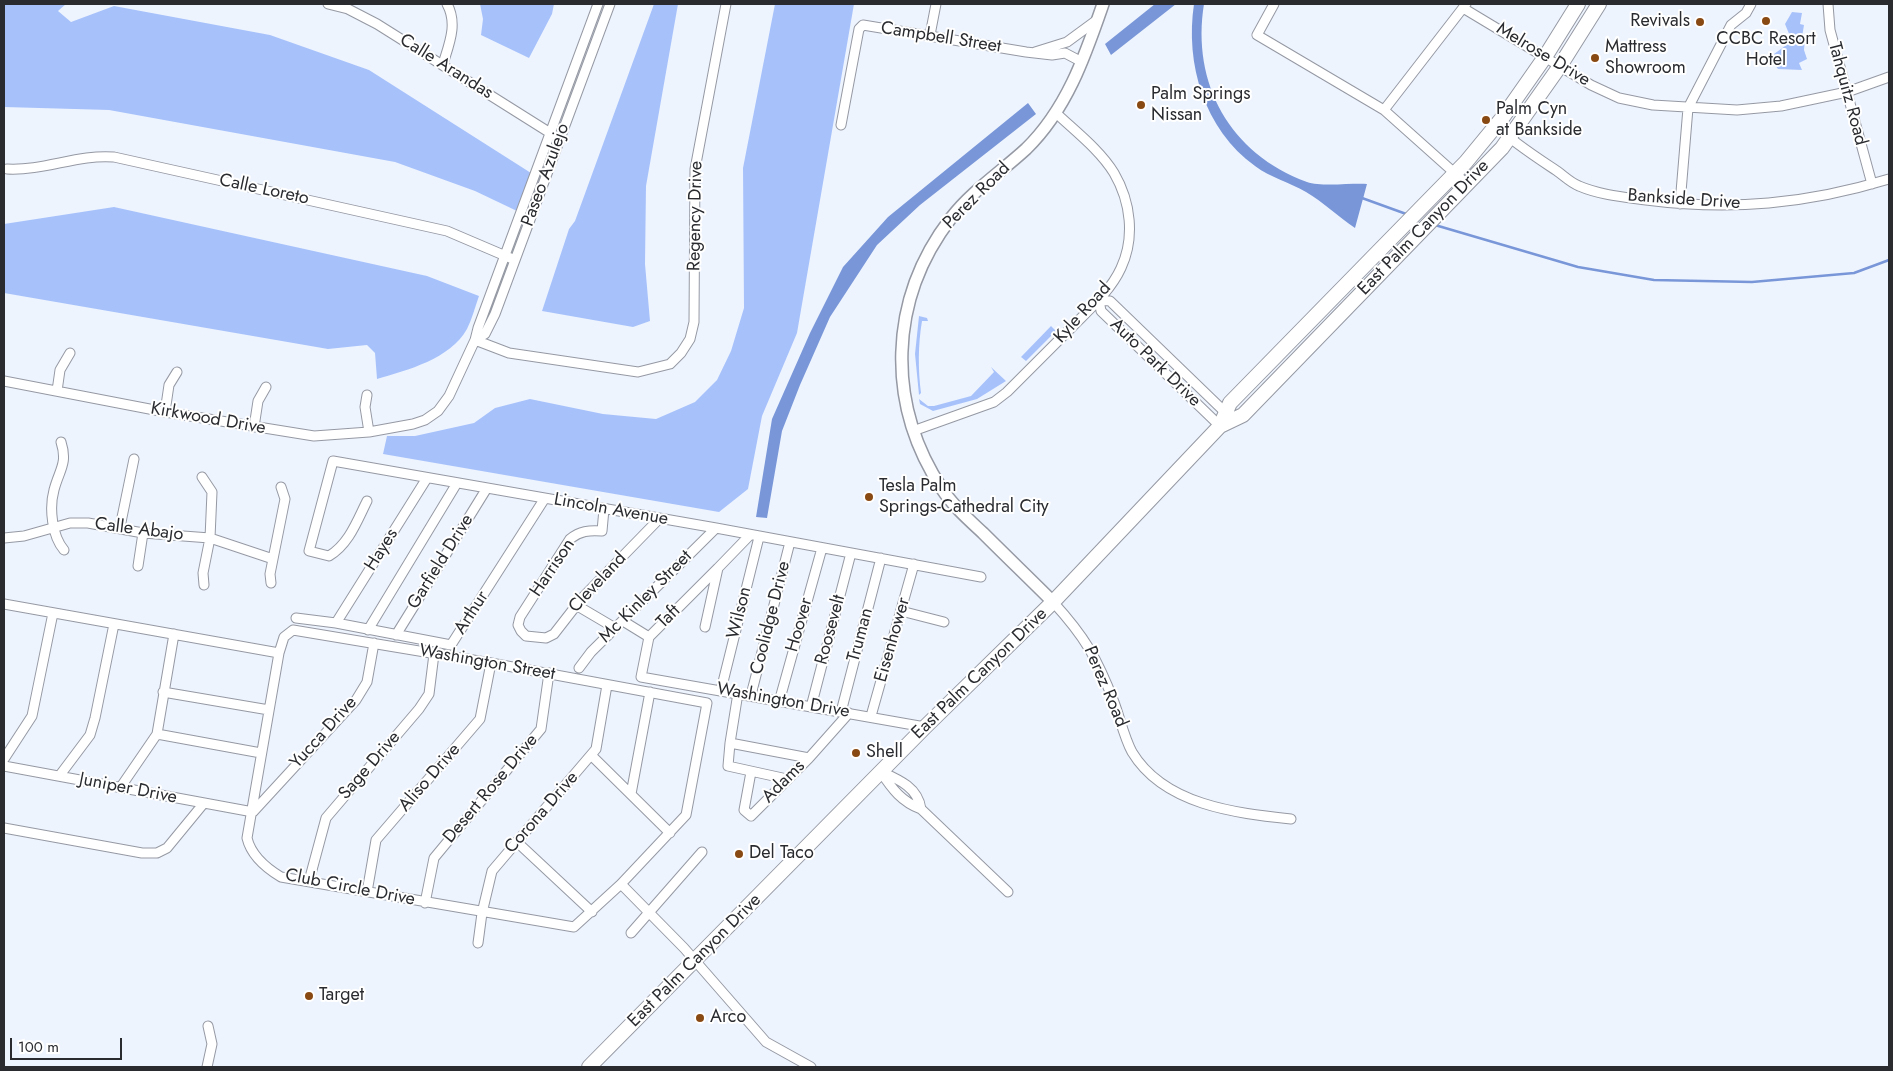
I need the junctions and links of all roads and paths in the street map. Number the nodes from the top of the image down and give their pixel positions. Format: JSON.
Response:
{"nodes":[{"id":1,"x":328,"y":4,"type":"edge"},
{"id":2,"x":447,"y":4,"type":"edge"},
{"id":3,"x":598,"y":4,"type":"edge"},
{"id":4,"x":610,"y":4,"type":"edge"},
{"id":5,"x":726,"y":4,"type":"edge"},
{"id":6,"x":936,"y":4,"type":"edge"},
{"id":7,"x":1103,"y":4,"type":"edge"},
{"id":8,"x":1274,"y":4,"type":"edge"},
{"id":9,"x":1578,"y":4,"type":"edge"},
{"id":10,"x":1599,"y":4,"type":"edge"},
{"id":11,"x":1751,"y":4,"type":"edge"},
{"id":12,"x":1828,"y":4,"type":"edge"},
{"id":13,"x":1464,"y":6,"type":"edge"},
{"id":14,"x":1097,"y":20,"type":"junction"},
{"id":15,"x":930,"y":35,"type":"junction"},
{"id":16,"x":1033,"y":53,"type":"junction"},
{"id":17,"x":1546,"y":57,"type":"junction"},
{"id":18,"x":1082,"y":62,"type":"junction"},
{"id":19,"x":443,"y":64,"type":"junction"},
{"id":20,"x":1560,"y":66,"type":"junction"},
{"id":21,"x":1889,"y":77,"type":"edge"},
{"id":22,"x":1846,"y":92,"type":"junction"},
{"id":23,"x":1688,"y":108,"type":"junction"},
{"id":24,"x":1384,"y":110,"type":"junction"},
{"id":25,"x":1056,"y":113,"type":"junction"},
{"id":26,"x":841,"y":125,"type":"dead end"},
{"id":27,"x":1496,"y":126,"type":"junction"},
{"id":28,"x":551,"y":133,"type":"junction"},
{"id":29,"x":559,"y":138,"type":"junction"},
{"id":30,"x":1509,"y":138,"type":"junction"},
{"id":31,"x":7,"y":169,"type":"dead end"},
{"id":32,"x":1456,"y":174,"type":"junction"},
{"id":33,"x":1889,"y":178,"type":"edge"},
{"id":34,"x":1872,"y":184,"type":"junction"},
{"id":35,"x":1468,"y":185,"type":"junction"},
{"id":36,"x":1680,"y":204,"type":"junction"},
{"id":37,"x":510,"y":258,"type":"junction"},
{"id":38,"x":1099,"y":300,"type":"junction"},
{"id":39,"x":475,"y":340,"type":"junction"},
{"id":40,"x":70,"y":353,"type":"dead end"},
{"id":41,"x":177,"y":372,"type":"dead end"},
{"id":42,"x":4,"y":381,"type":"edge"},
{"id":43,"x":266,"y":387,"type":"dead end"},
{"id":44,"x":58,"y":391,"type":"junction"},
{"id":45,"x":367,"y":395,"type":"dead end"},
{"id":46,"x":165,"y":412,"type":"junction"},
{"id":47,"x":1226,"y":419,"type":"junction"},
{"id":48,"x":413,"y":424,"type":"joint"},
{"id":49,"x":254,"y":427,"type":"junction"},
{"id":50,"x":913,"y":431,"type":"junction"},
{"id":51,"x":369,"y":432,"type":"junction"},
{"id":52,"x":61,"y":442,"type":"dead end"},
{"id":53,"x":134,"y":459,"type":"dead end"},
{"id":54,"x":202,"y":477,"type":"dead end"},
{"id":55,"x":427,"y":478,"type":"junction"},
{"id":56,"x":457,"y":483,"type":"junction"},
{"id":57,"x":281,"y":487,"type":"dead end"},
{"id":58,"x":487,"y":488,"type":"junction"},
{"id":59,"x":545,"y":498,"type":"junction"},
{"id":60,"x":367,"y":501,"type":"dead end"},
{"id":61,"x":604,"y":509,"type":"junction"},
{"id":62,"x":659,"y":519,"type":"junction"},
{"id":63,"x":55,"y":527,"type":"junction"},
{"id":64,"x":120,"y":527,"type":"junction"},
{"id":65,"x":716,"y":528,"type":"junction"},
{"id":66,"x":143,"y":533,"type":"junction"},
{"id":67,"x":755,"y":536,"type":"junction"},
{"id":68,"x":4,"y":538,"type":"edge"},
{"id":69,"x":210,"y":538,"type":"junction"},
{"id":70,"x":790,"y":542,"type":"junction"},
{"id":71,"x":822,"y":548,"type":"junction"},
{"id":72,"x":64,"y":550,"type":"dead end"},
{"id":73,"x":852,"y":552,"type":"junction"},
{"id":74,"x":881,"y":558,"type":"junction"},
{"id":75,"x":273,"y":559,"type":"junction"},
{"id":76,"x":914,"y":564,"type":"junction"},
{"id":77,"x":138,"y":566,"type":"dead end"},
{"id":78,"x":718,"y":568,"type":"junction"},
{"id":79,"x":981,"y":577,"type":"dead end"},
{"id":80,"x":271,"y":584,"type":"dead end"},
{"id":81,"x":204,"y":585,"type":"dead end"},
{"id":82,"x":1053,"y":602,"type":"junction"},
{"id":83,"x":4,"y":604,"type":"edge"},
{"id":84,"x":576,"y":606,"type":"junction"},
{"id":85,"x":901,"y":611,"type":"junction"},
{"id":86,"x":53,"y":613,"type":"junction"},
{"id":87,"x":296,"y":618,"type":"dead end"},
{"id":88,"x":623,"y":621,"type":"junction"},
{"id":89,"x":944,"y":622,"type":"dead end"},
{"id":90,"x":336,"y":623,"type":"junction"},
{"id":91,"x":114,"y":624,"type":"junction"},
{"id":92,"x":705,"y":627,"type":"dead end"},
{"id":93,"x":615,"y":628,"type":"junction"},
{"id":94,"x":368,"y":630,"type":"junction"},
{"id":95,"x":174,"y":634,"type":"junction"},
{"id":96,"x":396,"y":635,"type":"junction"},
{"id":97,"x":649,"y":637,"type":"junction"},
{"id":98,"x":536,"y":638,"type":"joint"},
{"id":99,"x":374,"y":643,"type":"junction"},
{"id":100,"x":279,"y":653,"type":"junction"},
{"id":101,"x":434,"y":654,"type":"junction"},
{"id":102,"x":491,"y":663,"type":"junction"},
{"id":103,"x":579,"y":668,"type":"dead end"},
{"id":104,"x":549,"y":673,"type":"junction"},
{"id":105,"x":641,"y":677,"type":"joint"},
{"id":106,"x":607,"y":685,"type":"junction"},
{"id":107,"x":721,"y":690,"type":"junction"},
{"id":108,"x":163,"y":692,"type":"junction"},
{"id":109,"x":650,"y":692,"type":"junction"},
{"id":110,"x":738,"y":693,"type":"junction"},
{"id":111,"x":751,"y":695,"type":"junction"},
{"id":112,"x":779,"y":702,"type":"junction"},
{"id":113,"x":707,"y":703,"type":"joint"},
{"id":114,"x":811,"y":707,"type":"junction"},
{"id":115,"x":269,"y":710,"type":"junction"},
{"id":116,"x":845,"y":712,"type":"junction"},
{"id":117,"x":871,"y":716,"type":"junction"},
{"id":118,"x":925,"y":727,"type":"junction"},
{"id":119,"x":157,"y":734,"type":"junction"},
{"id":120,"x":730,"y":743,"type":"junction"},
{"id":121,"x":262,"y":753,"type":"junction"},
{"id":122,"x":592,"y":756,"type":"junction"},
{"id":123,"x":809,"y":758,"type":"junction"},
{"id":124,"x":4,"y":759,"type":"edge"},
{"id":125,"x":4,"y":766,"type":"edge"},
{"id":126,"x":751,"y":772,"type":"junction"},
{"id":127,"x":881,"y":772,"type":"junction"},
{"id":128,"x":60,"y":775,"type":"junction"},
{"id":129,"x":787,"y":779,"type":"junction"},
{"id":130,"x":120,"y":788,"type":"junction"},
{"id":131,"x":631,"y":794,"type":"junction"},
{"id":132,"x":204,"y":803,"type":"junction"},
{"id":133,"x":252,"y":812,"type":"junction"},
{"id":134,"x":1291,"y":819,"type":"dead end"},
{"id":135,"x":4,"y":828,"type":"edge"},
{"id":136,"x":670,"y":833,"type":"junction"},
{"id":137,"x":517,"y":842,"type":"junction"},
{"id":138,"x":702,"y":852,"type":"dead end"},
{"id":139,"x":309,"y":881,"type":"junction"},
{"id":140,"x":621,"y":884,"type":"junction"},
{"id":141,"x":367,"y":892,"type":"junction"},
{"id":142,"x":1008,"y":892,"type":"dead end"},
{"id":143,"x":425,"y":903,"type":"junction"},
{"id":144,"x":592,"y":912,"type":"junction"},
{"id":145,"x":482,"y":913,"type":"junction"},
{"id":146,"x":650,"y":914,"type":"junction"},
{"id":147,"x":631,"y":933,"type":"dead end"},
{"id":148,"x":478,"y":943,"type":"dead end"},
{"id":149,"x":695,"y":961,"type":"junction"},
{"id":150,"x":208,"y":1026,"type":"dead end"},
{"id":151,"x":207,"y":1067,"type":"edge"},
{"id":152,"x":589,"y":1067,"type":"edge"},
{"id":153,"x":811,"y":1067,"type":"edge"}],
"edges":[{"from":1,"to":19,"type":"street","name":"Calle Arandas"},
{"from":2,"to":19,"type":"street"},
{"from":3,"to":28,"type":"street","name":"Paseo Azulejo"},
{"from":4,"to":29,"type":"street","name":"Paseo Azulejo"},
{"from":5,"to":39,"type":"street","name":"Regency Drive"},
{"from":6,"to":15,"type":"street"},
{"from":7,"to":14,"type":"main road","name":"Perez Road"},
{"from":8,"to":24,"type":"street"},
{"from":9,"to":17,"type":"main road","name":"East Palm Canyon Drive"},
{"from":10,"to":20,"type":"main road","name":"East Palm Canyon Drive"},
{"from":11,"to":23,"type":"street"},
{"from":12,"to":22,"type":"street","name":"Tahquitz Road"},
{"from":13,"to":17,"type":"street","name":"Melrose Drive"},
{"from":13,"to":24,"type":"street"},
{"from":14,"to":16,"type":"street","name":"Campbell Street"},
{"from":14,"to":18,"type":"main road","name":"Perez Road"},
{"from":15,"to":16,"type":"street","name":"Campbell Street"},
{"from":15,"to":26,"type":"street","name":"Campbell Street"},
{"from":16,"to":18,"type":"street","name":"Campbell Street"},
{"from":17,"to":20,"type":"street","name":"Melrose Drive"},
{"from":17,"to":27,"type":"main road","name":"East Palm Canyon Drive"},
{"from":18,"to":25,"type":"main road","name":"Perez Road"},
{"from":19,"to":28,"type":"street","name":"Calle Arandas"},
{"from":20,"to":23,"type":"street","name":"Melrose Drive"},
{"from":20,"to":30,"type":"main road","name":"East Palm Canyon Drive"},
{"from":21,"to":22,"type":"street","name":"Melrose Drive"},
{"from":22,"to":23,"type":"street","name":"Melrose Drive"},
{"from":22,"to":34,"type":"street","name":"Tahquitz Road"},
{"from":23,"to":36,"type":"street"},
{"from":24,"to":32,"type":"street"},
{"from":25,"to":38,"type":"street","name":"Kyle Road"},
{"from":25,"to":50,"type":"main road","name":"Perez Road"},
{"from":27,"to":30,"type":"street","name":"Bankside Drive"},
{"from":27,"to":32,"type":"main road","name":"East Palm Canyon Drive"},
{"from":28,"to":29,"type":"street","name":"Calle Arandas"},
{"from":28,"to":37,"type":"street","name":"Paseo Azulejo"},
{"from":29,"to":37,"type":"street","name":"Paseo Azulejo"},
{"from":30,"to":35,"type":"main road","name":"East Palm Canyon Drive"},
{"from":30,"to":36,"type":"street","name":"Bankside Drive"},
{"from":31,"to":37,"type":"street","name":"Calle Loreto"},
{"from":32,"to":35,"type":"street"},
{"from":32,"to":47,"type":"main road","name":"East Palm Canyon Drive"},
{"from":33,"to":34,"type":"street","name":"Bankside Drive"},
{"from":34,"to":36,"type":"street","name":"Bankside Drive"},
{"from":35,"to":47,"type":"main road","name":"East Palm Canyon Drive"},
{"from":37,"to":39,"type":"street","name":"Paseo Azulejo"},
{"from":38,"to":47,"type":"street","name":"Auto Park Drive"},
{"from":38,"to":47,"type":"street","name":"Auto Park Drive"},
{"from":38,"to":50,"type":"street","name":"Kyle Road"},
{"from":39,"to":48,"type":"street","name":"Paseo Azulejo"},
{"from":40,"to":44,"type":"street"},
{"from":41,"to":46,"type":"street"},
{"from":42,"to":44,"type":"street","name":"Kirkwood Drive"},
{"from":43,"to":49,"type":"street"},
{"from":44,"to":46,"type":"street","name":"Kirkwood Drive"},
{"from":45,"to":51,"type":"street"},
{"from":46,"to":49,"type":"street","name":"Kirkwood Drive"},
{"from":47,"to":82,"type":"main road","name":"East Palm Canyon Drive"},
{"from":48,"to":51,"type":"street","name":"Kirkwood Drive"},
{"from":49,"to":51,"type":"street","name":"Kirkwood Drive"},
{"from":50,"to":82,"type":"main road","name":"Perez Road"},
{"from":52,"to":63,"type":"street"},
{"from":53,"to":64,"type":"street"},
{"from":54,"to":69,"type":"street"},
{"from":55,"to":56,"type":"street","name":"Lincoln Avenue"},
{"from":55,"to":60,"type":"street","name":"Lincoln Avenue"},
{"from":55,"to":90,"type":"street","name":"Hayes"},
{"from":56,"to":58,"type":"street","name":"Lincoln Avenue"},
{"from":56,"to":94,"type":"street"},
{"from":57,"to":75,"type":"street"},
{"from":58,"to":59,"type":"street","name":"Lincoln Avenue"},
{"from":58,"to":96,"type":"street","name":"Garfield Drive"},
{"from":59,"to":61,"type":"street","name":"Lincoln Avenue"},
{"from":59,"to":96,"type":"street","name":"Arthur"},
{"from":61,"to":62,"type":"street","name":"Lincoln Avenue"},
{"from":61,"to":98,"type":"street","name":"Harrison"},
{"from":62,"to":65,"type":"street","name":"Lincoln Avenue"},
{"from":62,"to":84,"type":"street","name":"Cleveland"},
{"from":63,"to":64,"type":"street","name":"Calle Abajo"},
{"from":63,"to":68,"type":"street","name":"Calle Abajo"},
{"from":63,"to":72,"type":"street"},
{"from":64,"to":66,"type":"street","name":"Calle Abajo"},
{"from":65,"to":67,"type":"street","name":"Lincoln Avenue"},
{"from":65,"to":88,"type":"street","name":"Mc Kinley Street"},
{"from":66,"to":69,"type":"street","name":"Calle Abajo"},
{"from":66,"to":77,"type":"street"},
{"from":67,"to":70,"type":"street","name":"Lincoln Avenue"},
{"from":67,"to":78,"type":"street","name":"Taft"},
{"from":67,"to":107,"type":"street","name":"Wilson"},
{"from":69,"to":75,"type":"street","name":"Calle Abajo"},
{"from":69,"to":81,"type":"street"},
{"from":70,"to":71,"type":"street","name":"Lincoln Avenue"},
{"from":70,"to":111,"type":"street","name":"Coolidge Drive"},
{"from":71,"to":73,"type":"street","name":"Lincoln Avenue"},
{"from":71,"to":112,"type":"street","name":"Hoover"},
{"from":73,"to":74,"type":"street","name":"Lincoln Avenue"},
{"from":73,"to":114,"type":"street","name":"Roosevelt"},
{"from":74,"to":76,"type":"street","name":"Lincoln Avenue"},
{"from":74,"to":116,"type":"street","name":"Truman"},
{"from":75,"to":80,"type":"street"},
{"from":76,"to":79,"type":"street","name":"Lincoln Avenue"},
{"from":76,"to":85,"type":"street","name":"Eisenhower"},
{"from":78,"to":92,"type":"street"},
{"from":78,"to":97,"type":"street","name":"Taft"},
{"from":82,"to":118,"type":"main road","name":"East Palm Canyon Drive"},
{"from":82,"to":134,"type":"street","name":"Perez Road"},
{"from":83,"to":86,"type":"street"},
{"from":84,"to":93,"type":"street"},
{"from":84,"to":98,"type":"street","name":"Cleveland"},
{"from":85,"to":89,"type":"street"},
{"from":85,"to":117,"type":"street","name":"Eisenhower"},
{"from":86,"to":91,"type":"street"},
{"from":86,"to":124,"type":"street"},
{"from":87,"to":90,"type":"street","name":"Arthur"},
{"from":88,"to":93,"type":"street","name":"Mc Kinley Street"},
{"from":88,"to":97,"type":"street"},
{"from":90,"to":94,"type":"street","name":"Arthur"},
{"from":91,"to":95,"type":"street"},
{"from":91,"to":128,"type":"street"},
{"from":93,"to":103,"type":"street","name":"Mc Kinley Street"},
{"from":94,"to":96,"type":"street","name":"Arthur"},
{"from":95,"to":100,"type":"street"},
{"from":95,"to":108,"type":"street"},
{"from":97,"to":105,"type":"street","name":"Taft"},
{"from":99,"to":100,"type":"street","name":"Washington Street"},
{"from":99,"to":101,"type":"street","name":"Washington Street"},
{"from":99,"to":133,"type":"street","name":"Yucca Drive"},
{"from":100,"to":115,"type":"street","name":"Club Circle Drive"},
{"from":101,"to":102,"type":"street","name":"Washington Street"},
{"from":101,"to":139,"type":"street","name":"Sage Drive"},
{"from":102,"to":104,"type":"street","name":"Washington Street"},
{"from":102,"to":141,"type":"street","name":"Aliso Drive"},
{"from":104,"to":106,"type":"street","name":"Washington Street"},
{"from":104,"to":143,"type":"street","name":"Desert Rose Drive"},
{"from":105,"to":107,"type":"street","name":"Washington Drive"},
{"from":106,"to":109,"type":"street","name":"Washington Street"},
{"from":106,"to":122,"type":"street","name":"Corona Drive"},
{"from":107,"to":110,"type":"street","name":"Washington Drive"},
{"from":108,"to":115,"type":"street"},
{"from":108,"to":119,"type":"street"},
{"from":109,"to":113,"type":"street","name":"Washington Street"},
{"from":109,"to":131,"type":"street"},
{"from":110,"to":111,"type":"street","name":"Washington Drive"},
{"from":110,"to":120,"type":"street"},
{"from":111,"to":112,"type":"street","name":"Washington Drive"},
{"from":112,"to":114,"type":"street","name":"Washington Drive"},
{"from":113,"to":136,"type":"street","name":"Club Circle Drive"},
{"from":114,"to":116,"type":"street","name":"Washington Drive"},
{"from":115,"to":121,"type":"street","name":"Club Circle Drive"},
{"from":116,"to":117,"type":"street","name":"Washington Drive"},
{"from":116,"to":123,"type":"street","name":"Adams"},
{"from":117,"to":118,"type":"street","name":"Washington Drive"},
{"from":118,"to":127,"type":"main road","name":"East Palm Canyon Drive"},
{"from":119,"to":121,"type":"street"},
{"from":119,"to":130,"type":"street"},
{"from":120,"to":123,"type":"street"},
{"from":120,"to":126,"type":"street"},
{"from":121,"to":133,"type":"street","name":"Club Circle Drive"},
{"from":122,"to":131,"type":"street"},
{"from":122,"to":137,"type":"street","name":"Corona Drive"},
{"from":123,"to":129,"type":"street","name":"Adams"},
{"from":125,"to":128,"type":"street","name":"Juniper Drive"},
{"from":126,"to":129,"type":"street"},
{"from":126,"to":129,"type":"street","name":"Adams"},
{"from":127,"to":142,"type":"street"},
{"from":127,"to":149,"type":"main road","name":"East Palm Canyon Drive"},
{"from":128,"to":130,"type":"street","name":"Juniper Drive"},
{"from":130,"to":132,"type":"street","name":"Juniper Drive"},
{"from":131,"to":136,"type":"street"},
{"from":132,"to":133,"type":"street","name":"Juniper Drive"},
{"from":132,"to":135,"type":"street"},
{"from":133,"to":139,"type":"street","name":"Club Circle Drive"},
{"from":136,"to":140,"type":"street","name":"Club Circle Drive"},
{"from":137,"to":144,"type":"street"},
{"from":137,"to":145,"type":"street","name":"Corona Drive"},
{"from":138,"to":146,"type":"street"},
{"from":139,"to":141,"type":"street","name":"Club Circle Drive"},
{"from":140,"to":144,"type":"street","name":"Club Circle Drive"},
{"from":140,"to":146,"type":"street"},
{"from":141,"to":143,"type":"street","name":"Club Circle Drive"},
{"from":143,"to":145,"type":"street","name":"Club Circle Drive"},
{"from":144,"to":145,"type":"street","name":"Club Circle Drive"},
{"from":145,"to":148,"type":"street","name":"Corona Drive"},
{"from":146,"to":147,"type":"street"},
{"from":146,"to":149,"type":"street"},
{"from":149,"to":152,"type":"main road","name":"East Palm Canyon Drive"},
{"from":149,"to":153,"type":"street"},
{"from":150,"to":151,"type":"street"}]}
